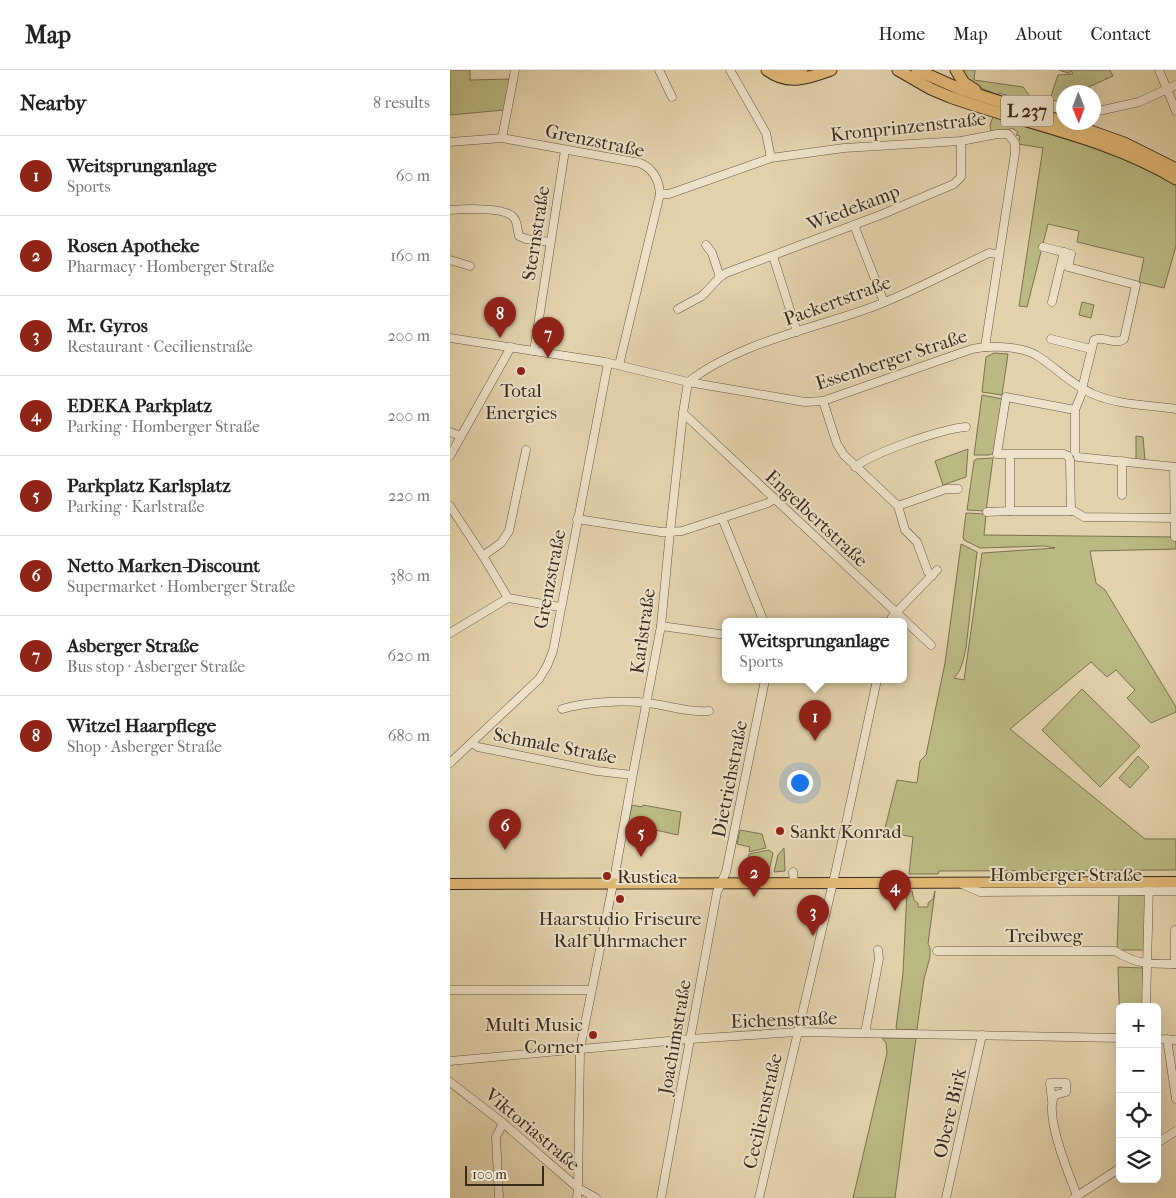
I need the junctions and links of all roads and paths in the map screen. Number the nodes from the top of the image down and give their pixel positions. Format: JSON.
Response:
{"nodes":[{"id":1,"x":515,"y":70,"type":"edge"},
{"id":2,"x":659,"y":70,"type":"edge"},
{"id":3,"x":730,"y":70,"type":"edge"},
{"id":4,"x":767,"y":70,"type":"edge"},
{"id":5,"x":778,"y":70,"type":"edge"},
{"id":6,"x":802,"y":70,"type":"edge"},
{"id":7,"x":832,"y":70,"type":"edge"},
{"id":8,"x":886,"y":70,"type":"edge"},
{"id":9,"x":898,"y":70,"type":"edge"},
{"id":10,"x":956,"y":70,"type":"edge"},
{"id":11,"x":1158,"y":70,"type":"edge"},
{"id":12,"x":917,"y":75,"type":"edge"},
{"id":13,"x":1176,"y":85,"type":"edge"},
{"id":14,"x":1166,"y":89,"type":"junction"},
{"id":15,"x":672,"y":97,"type":"dead end"},
{"id":16,"x":991,"y":100,"type":"junction"},
{"id":17,"x":1101,"y":110,"type":"edge"},
{"id":18,"x":1176,"y":111,"type":"edge"},
{"id":19,"x":1056,"y":120,"type":"edge"},
{"id":20,"x":1087,"y":130,"type":"edge"},
{"id":21,"x":502,"y":138,"type":"junction"},
{"id":22,"x":962,"y":141,"type":"junction"},
{"id":23,"x":450,"y":142,"type":"edge"},
{"id":24,"x":566,"y":150,"type":"junction"},
{"id":25,"x":771,"y":158,"type":"junction"},
{"id":26,"x":1176,"y":169,"type":"edge"},
{"id":27,"x":1176,"y":179,"type":"edge"},
{"id":28,"x":660,"y":194,"type":"junction"},
{"id":29,"x":450,"y":210,"type":"edge"},
{"id":30,"x":854,"y":225,"type":"junction"},
{"id":31,"x":550,"y":242,"type":"junction"},
{"id":32,"x":706,"y":245,"type":"dead end"},
{"id":33,"x":1042,"y":247,"type":"dead end"},
{"id":34,"x":998,"y":254,"type":"junction"},
{"id":35,"x":773,"y":256,"type":"junction"},
{"id":36,"x":450,"y":260,"type":"edge"},
{"id":37,"x":470,"y":266,"type":"dead end"},
{"id":38,"x":1064,"y":266,"type":"junction"},
{"id":39,"x":720,"y":277,"type":"junction"},
{"id":40,"x":884,"y":302,"type":"junction"},
{"id":41,"x":1052,"y":302,"type":"dead end"},
{"id":42,"x":678,"y":309,"type":"dead end"},
{"id":43,"x":797,"y":332,"type":"junction"},
{"id":44,"x":450,"y":338,"type":"edge"},
{"id":45,"x":1051,"y":340,"type":"dead end"},
{"id":46,"x":511,"y":347,"type":"junction"},
{"id":47,"x":985,"y":347,"type":"junction"},
{"id":48,"x":1091,"y":349,"type":"junction"},
{"id":49,"x":534,"y":350,"type":"junction"},
{"id":50,"x":607,"y":362,"type":"junction"},
{"id":51,"x":619,"y":365,"type":"junction"},
{"id":52,"x":688,"y":382,"type":"junction"},
{"id":53,"x":1083,"y":389,"type":"junction"},
{"id":54,"x":823,"y":401,"type":"junction"},
{"id":55,"x":1176,"y":409,"type":"edge"},
{"id":56,"x":1076,"y":410,"type":"junction"},
{"id":57,"x":683,"y":414,"type":"junction"},
{"id":58,"x":966,"y":427,"type":"dead end"},
{"id":59,"x":450,"y":432,"type":"edge"},
{"id":60,"x":460,"y":436,"type":"junction"},
{"id":61,"x":526,"y":450,"type":"dead end"},
{"id":62,"x":1010,"y":455,"type":"junction"},
{"id":63,"x":450,"y":456,"type":"edge"},
{"id":64,"x":1073,"y":456,"type":"junction"},
{"id":65,"x":1122,"y":461,"type":"junction"},
{"id":66,"x":855,"y":467,"type":"junction"},
{"id":67,"x":1175,"y":467,"type":"edge"},
{"id":68,"x":958,"y":489,"type":"dead end"},
{"id":69,"x":1122,"y":494,"type":"dead end"},
{"id":70,"x":774,"y":499,"type":"junction"},
{"id":71,"x":450,"y":506,"type":"edge"},
{"id":72,"x":898,"y":506,"type":"junction"},
{"id":73,"x":1010,"y":511,"type":"junction"},
{"id":74,"x":1070,"y":511,"type":"junction"},
{"id":75,"x":987,"y":512,"type":"dead end"},
{"id":76,"x":722,"y":518,"type":"junction"},
{"id":77,"x":1175,"y":518,"type":"edge"},
{"id":78,"x":577,"y":519,"type":"junction"},
{"id":79,"x":670,"y":532,"type":"junction"},
{"id":80,"x":1175,"y":536,"type":"edge"},
{"id":81,"x":483,"y":556,"type":"junction"},
{"id":82,"x":508,"y":598,"type":"junction"},
{"id":83,"x":560,"y":607,"type":"junction"},
{"id":84,"x":896,"y":613,"type":"junction"},
{"id":85,"x":762,"y":618,"type":"edge"},
{"id":86,"x":892,"y":618,"type":"edge"},
{"id":87,"x":901,"y":618,"type":"edge"},
{"id":88,"x":907,"y":623,"type":"edge"},
{"id":89,"x":661,"y":626,"type":"junction"},
{"id":90,"x":450,"y":633,"type":"edge"},
{"id":91,"x":722,"y":634,"type":"edge"},
{"id":92,"x":931,"y":645,"type":"dead end"},
{"id":93,"x":764,"y":683,"type":"edge"},
{"id":94,"x":877,"y":683,"type":"edge"},
{"id":95,"x":647,"y":703,"type":"junction"},
{"id":96,"x":562,"y":709,"type":"dead end"},
{"id":97,"x":708,"y":711,"type":"dead end"},
{"id":98,"x":472,"y":743,"type":"junction"},
{"id":99,"x":450,"y":762,"type":"edge"},
{"id":100,"x":632,"y":775,"type":"junction"},
{"id":101,"x":793,"y":872,"type":"dead end"},
{"id":102,"x":1176,"y":882,"type":"edge"},
{"id":103,"x":721,"y":883,"type":"junction"},
{"id":104,"x":794,"y":883,"type":"junction"},
{"id":105,"x":832,"y":883,"type":"junction"},
{"id":106,"x":450,"y":884,"type":"edge"},
{"id":107,"x":613,"y":884,"type":"junction"},
{"id":108,"x":1149,"y":886,"type":"junction"},
{"id":109,"x":1176,"y":891,"type":"edge"},
{"id":110,"x":1175,"y":930,"type":"edge"},
{"id":111,"x":878,"y":950,"type":"dead end"},
{"id":112,"x":937,"y":951,"type":"dead end"},
{"id":113,"x":1147,"y":964,"type":"junction"},
{"id":114,"x":1175,"y":964,"type":"edge"},
{"id":115,"x":450,"y":990,"type":"edge"},
{"id":116,"x":591,"y":990,"type":"junction"},
{"id":117,"x":1146,"y":1003,"type":"edge"},
{"id":118,"x":797,"y":1032,"type":"junction"},
{"id":119,"x":865,"y":1033,"type":"junction"},
{"id":120,"x":982,"y":1035,"type":"junction"},
{"id":121,"x":1116,"y":1038,"type":"edge"},
{"id":122,"x":690,"y":1039,"type":"junction"},
{"id":123,"x":1161,"y":1039,"type":"edge"},
{"id":124,"x":1167,"y":1039,"type":"junction"},
{"id":125,"x":1176,"y":1040,"type":"edge"},
{"id":126,"x":580,"y":1049,"type":"junction"},
{"id":127,"x":450,"y":1060,"type":"edge"},
{"id":128,"x":450,"y":1082,"type":"edge"},
{"id":129,"x":1176,"y":1099,"type":"edge"},
{"id":130,"x":1052,"y":1101,"type":"dead end"},
{"id":131,"x":503,"y":1124,"type":"junction"},
{"id":132,"x":1176,"y":1131,"type":"edge"},
{"id":133,"x":1161,"y":1141,"type":"edge"},
{"id":134,"x":1116,"y":1171,"type":"edge"},
{"id":135,"x":578,"y":1188,"type":"junction"},
{"id":136,"x":1076,"y":1197,"type":"edge"},
{"id":137,"x":499,"y":1198,"type":"edge"},
{"id":138,"x":577,"y":1198,"type":"edge"},
{"id":139,"x":596,"y":1198,"type":"edge"},
{"id":140,"x":661,"y":1198,"type":"edge"},
{"id":141,"x":759,"y":1198,"type":"edge"},
{"id":142,"x":946,"y":1198,"type":"edge"}],
"edges":[{"from":1,"to":21,"type":"street"},
{"from":2,"to":15,"type":"street"},
{"from":3,"to":25,"type":"street"},
{"from":4,"to":7,"type":"highway"},
{"from":5,"to":6,"type":"highway"},
{"from":8,"to":12,"type":"highway"},
{"from":9,"to":12,"type":"highway","number":"L 237"},
{"from":10,"to":16,"type":"highway"},
{"from":11,"to":14,"type":"street"},
{"from":12,"to":16,"type":"highway","number":"L 237"},
{"from":12,"to":27,"type":"highway","number":"L 237"},
{"from":13,"to":14,"type":"street"},
{"from":14,"to":17,"type":"street"},
{"from":14,"to":18,"type":"street"},
{"from":16,"to":19,"type":"highway","number":"L 237"},
{"from":20,"to":26,"type":"highway","number":"L 237"},
{"from":21,"to":23,"type":"street","name":"Grenzstraße"},
{"from":21,"to":24,"type":"street","name":"Grenzstraße"},
{"from":22,"to":25,"type":"street","name":"Kronprinzenstraße"},
{"from":22,"to":30,"type":"street","name":"Wiedekamp"},
{"from":22,"to":34,"type":"street","name":"Kronprinzenstraße"},
{"from":24,"to":28,"type":"street","name":"Grenzstraße"},
{"from":24,"to":31,"type":"street","name":"Sternstraße"},
{"from":25,"to":28,"type":"street","name":"Kronprinzenstraße"},
{"from":28,"to":51,"type":"street"},
{"from":29,"to":31,"type":"street"},
{"from":30,"to":35,"type":"street","name":"Wiedekamp"},
{"from":30,"to":40,"type":"street"},
{"from":31,"to":49,"type":"street","name":"Sternstraße"},
{"from":32,"to":39,"type":"street"},
{"from":33,"to":38,"type":"street"},
{"from":34,"to":40,"type":"street","name":"Packertstraße"},
{"from":34,"to":47,"type":"street","name":"Kronprinzenstraße"},
{"from":35,"to":39,"type":"street","name":"Wiedekamp"},
{"from":35,"to":43,"type":"street"},
{"from":36,"to":37,"type":"street"},
{"from":38,"to":41,"type":"street"},
{"from":38,"to":48,"type":"street"},
{"from":39,"to":42,"type":"street","name":"Wiedekamp"},
{"from":40,"to":43,"type":"street","name":"Packertstraße"},
{"from":43,"to":52,"type":"street","name":"Packertstraße"},
{"from":44,"to":46,"type":"street","name":"Essenberger Straße"},
{"from":45,"to":48,"type":"street"},
{"from":46,"to":49,"type":"street","name":"Essenberger Straße"},
{"from":46,"to":60,"type":"street"},
{"from":47,"to":53,"type":"street","name":"Essenberger Straße"},
{"from":47,"to":54,"type":"street","name":"Essenberger Straße"},
{"from":48,"to":53,"type":"street"},
{"from":49,"to":50,"type":"street","name":"Essenberger Straße"},
{"from":50,"to":51,"type":"street","name":"Essenberger Straße"},
{"from":50,"to":78,"type":"street","name":"Grenzstraße"},
{"from":51,"to":52,"type":"street","name":"Essenberger Straße"},
{"from":52,"to":54,"type":"street","name":"Essenberger Straße"},
{"from":52,"to":57,"type":"street","name":"Karlstraße"},
{"from":53,"to":55,"type":"street","name":"Essenberger Straße"},
{"from":53,"to":56,"type":"street"},
{"from":54,"to":66,"type":"street"},
{"from":56,"to":62,"type":"street"},
{"from":56,"to":64,"type":"street"},
{"from":57,"to":70,"type":"street","name":"Engelbertstraße"},
{"from":57,"to":79,"type":"street","name":"Karlstraße"},
{"from":58,"to":66,"type":"street"},
{"from":59,"to":60,"type":"street"},
{"from":60,"to":63,"type":"street"},
{"from":61,"to":81,"type":"street"},
{"from":62,"to":64,"type":"street"},
{"from":62,"to":73,"type":"street"},
{"from":64,"to":65,"type":"street"},
{"from":64,"to":74,"type":"street"},
{"from":65,"to":67,"type":"street"},
{"from":65,"to":69,"type":"street"},
{"from":66,"to":72,"type":"street"},
{"from":67,"to":77,"type":"street"},
{"from":68,"to":72,"type":"street"},
{"from":70,"to":76,"type":"street"},
{"from":70,"to":84,"type":"street","name":"Engelbertstraße"},
{"from":71,"to":81,"type":"street"},
{"from":72,"to":84,"type":"street"},
{"from":73,"to":74,"type":"street"},
{"from":73,"to":75,"type":"street"},
{"from":74,"to":77,"type":"street"},
{"from":76,"to":79,"type":"street"},
{"from":76,"to":85,"type":"street"},
{"from":77,"to":80,"type":"street"},
{"from":78,"to":79,"type":"street"},
{"from":78,"to":83,"type":"street","name":"Grenzstraße"},
{"from":79,"to":89,"type":"street","name":"Karlstraße"},
{"from":81,"to":82,"type":"street"},
{"from":82,"to":83,"type":"street"},
{"from":82,"to":90,"type":"street"},
{"from":83,"to":98,"type":"street","name":"Grenzstraße"},
{"from":84,"to":86,"type":"street"},
{"from":84,"to":87,"type":"street","name":"Engelbertstraße"},
{"from":88,"to":92,"type":"street","name":"Engelbertstraße"},
{"from":89,"to":91,"type":"street"},
{"from":89,"to":95,"type":"street","name":"Karlstraße"},
{"from":93,"to":103,"type":"street","name":"Dietrichstraße"},
{"from":94,"to":105,"type":"street","name":"Cecilienstraße"},
{"from":95,"to":96,"type":"street"},
{"from":95,"to":97,"type":"street"},
{"from":95,"to":100,"type":"street","name":"Karlstraße"},
{"from":98,"to":99,"type":"street","name":"Grenzstraße"},
{"from":98,"to":100,"type":"street","name":"Schmale Straße"},
{"from":100,"to":107,"type":"street","name":"Karlstraße"},
{"from":101,"to":104,"type":"street"},
{"from":102,"to":108,"type":"main road","name":"Homberger Straße"},
{"from":103,"to":104,"type":"main road","name":"Homberger Straße"},
{"from":103,"to":107,"type":"main road","name":"Homberger Straße"},
{"from":103,"to":122,"type":"street","name":"Joachimstraße"},
{"from":104,"to":105,"type":"main road","name":"Homberger Straße"},
{"from":105,"to":108,"type":"main road","name":"Homberger Straße"},
{"from":105,"to":118,"type":"street","name":"Cecilienstraße"},
{"from":106,"to":107,"type":"main road","name":"Homberger Straße"},
{"from":107,"to":116,"type":"street","name":"Karlstraße"},
{"from":108,"to":109,"type":"street","name":"Homberger Straße"},
{"from":108,"to":113,"type":"street"},
{"from":110,"to":114,"type":"street","name":"Treibweg"},
{"from":111,"to":119,"type":"street"},
{"from":112,"to":113,"type":"street","name":"Treibweg"},
{"from":113,"to":114,"type":"street","name":"Treibweg"},
{"from":113,"to":117,"type":"street"},
{"from":115,"to":116,"type":"street"},
{"from":116,"to":126,"type":"street","name":"Karlstraße"},
{"from":118,"to":119,"type":"street","name":"Eichenstraße"},
{"from":118,"to":122,"type":"street","name":"Eichenstraße"},
{"from":118,"to":141,"type":"street","name":"Cecilienstraße"},
{"from":119,"to":120,"type":"street","name":"Eichenstraße"},
{"from":120,"to":121,"type":"street","name":"Eichenstraße"},
{"from":120,"to":142,"type":"street","name":"Obere Birk"},
{"from":122,"to":126,"type":"street","name":"Eichenstraße"},
{"from":122,"to":140,"type":"street","name":"Joachimstraße"},
{"from":123,"to":124,"type":"street"},
{"from":124,"to":125,"type":"street"},
{"from":124,"to":129,"type":"street"},
{"from":126,"to":127,"type":"street","name":"Eichenstraße"},
{"from":126,"to":135,"type":"street","name":"Karlstraße"},
{"from":128,"to":131,"type":"street","name":"Viktoriastraße"},
{"from":130,"to":136,"type":"street"},
{"from":131,"to":135,"type":"street","name":"Viktoriastraße"},
{"from":131,"to":137,"type":"street"},
{"from":132,"to":133,"type":"street"},
{"from":134,"to":136,"type":"street"},
{"from":135,"to":138,"type":"street","name":"Karlstraße"},
{"from":135,"to":139,"type":"street","name":"Viktoriastraße"}]}
